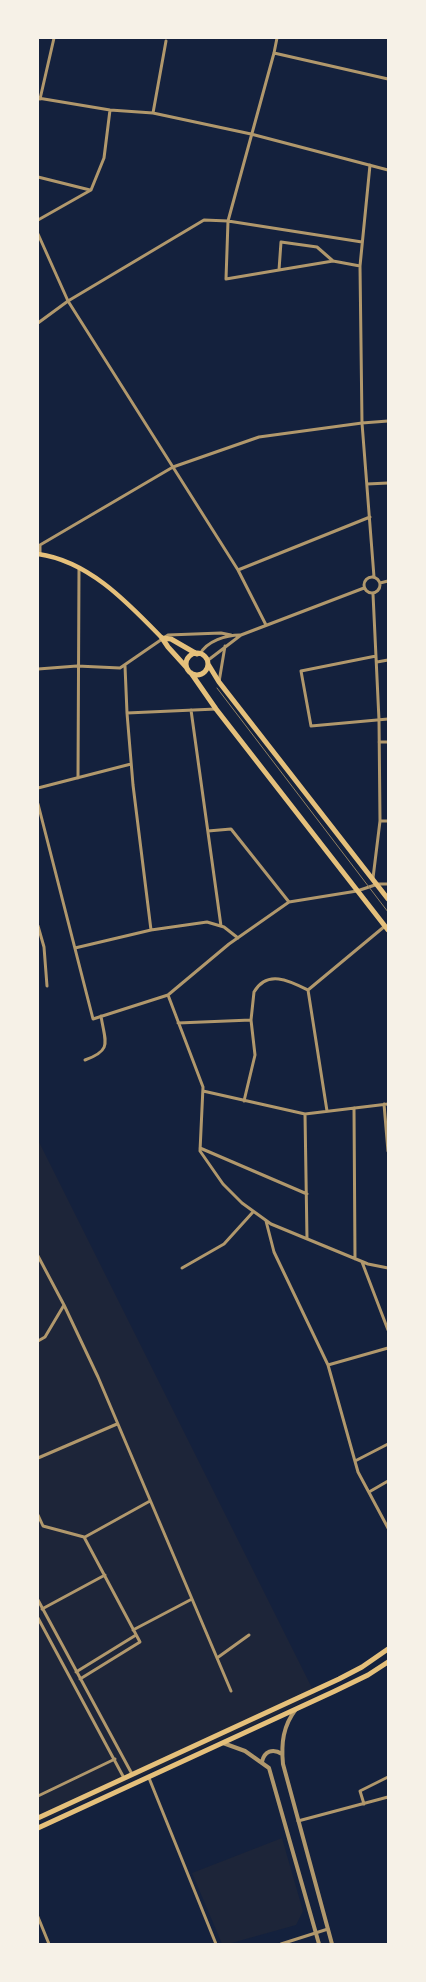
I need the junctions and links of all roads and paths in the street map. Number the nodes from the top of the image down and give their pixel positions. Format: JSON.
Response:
{"nodes":[{"id":1,"x":54,"y":38,"type":"edge"},
{"id":2,"x":277,"y":38,"type":"edge"},
{"id":3,"x":166,"y":41,"type":"dead end"},
{"id":4,"x":274,"y":53,"type":"junction"},
{"id":5,"x":388,"y":78,"type":"edge"},
{"id":6,"x":39,"y":98,"type":"edge"},
{"id":7,"x":110,"y":110,"type":"junction"},
{"id":8,"x":153,"y":113,"type":"junction"},
{"id":9,"x":252,"y":134,"type":"junction"},
{"id":10,"x":370,"y":165,"type":"junction"},
{"id":11,"x":388,"y":170,"type":"edge"},
{"id":12,"x":38,"y":177,"type":"edge"},
{"id":13,"x":91,"y":190,"type":"junction"},
{"id":14,"x":38,"y":220,"type":"edge"},
{"id":15,"x":228,"y":220,"type":"junction"},
{"id":16,"x":38,"y":234,"type":"edge"},
{"id":17,"x":362,"y":242,"type":"junction"},
{"id":18,"x":333,"y":262,"type":"junction"},
{"id":19,"x":360,"y":266,"type":"junction"},
{"id":20,"x":279,"y":270,"type":"junction"},
{"id":21,"x":68,"y":301,"type":"junction"},
{"id":22,"x":38,"y":323,"type":"edge"},
{"id":23,"x":388,"y":421,"type":"edge"},
{"id":24,"x":362,"y":422,"type":"junction"},
{"id":25,"x":173,"y":467,"type":"junction"},
{"id":26,"x":388,"y":483,"type":"edge"},
{"id":27,"x":366,"y":484,"type":"junction"},
{"id":28,"x":370,"y":517,"type":"junction"},
{"id":29,"x":39,"y":543,"type":"edge"},
{"id":30,"x":39,"y":554,"type":"edge"},
{"id":31,"x":79,"y":568,"type":"junction"},
{"id":32,"x":238,"y":570,"type":"junction"},
{"id":33,"x":374,"y":577,"type":"junction"},
{"id":34,"x":388,"y":581,"type":"edge"},
{"id":35,"x":380,"y":583,"type":"junction"},
{"id":36,"x":364,"y":588,"type":"junction"},
{"id":37,"x":373,"y":594,"type":"junction"},
{"id":38,"x":266,"y":625,"type":"junction"},
{"id":39,"x":232,"y":635,"type":"junction"},
{"id":40,"x":241,"y":635,"type":"junction"},
{"id":41,"x":162,"y":638,"type":"junction"},
{"id":42,"x":226,"y":645,"type":"junction"},
{"id":43,"x":199,"y":654,"type":"junction"},
{"id":44,"x":376,"y":656,"type":"junction"},
{"id":45,"x":388,"y":660,"type":"edge"},
{"id":46,"x":376,"y":662,"type":"junction"},
{"id":47,"x":208,"y":663,"type":"junction"},
{"id":48,"x":78,"y":666,"type":"junction"},
{"id":49,"x":125,"y":666,"type":"junction"},
{"id":50,"x":38,"y":669,"type":"edge"},
{"id":51,"x":189,"y":671,"type":"junction"},
{"id":52,"x":219,"y":682,"type":"junction"},
{"id":53,"x":216,"y":709,"type":"junction"},
{"id":54,"x":192,"y":710,"type":"junction"},
{"id":55,"x":127,"y":713,"type":"junction"},
{"id":56,"x":388,"y":719,"type":"edge"},
{"id":57,"x":379,"y":720,"type":"junction"},
{"id":58,"x":379,"y":742,"type":"junction"},
{"id":59,"x":388,"y":742,"type":"edge"},
{"id":60,"x":131,"y":764,"type":"junction"},
{"id":61,"x":78,"y":778,"type":"junction"},
{"id":62,"x":38,"y":788,"type":"edge"},
{"id":63,"x":38,"y":804,"type":"edge"},
{"id":64,"x":380,"y":821,"type":"junction"},
{"id":65,"x":388,"y":821,"type":"edge"},
{"id":66,"x":208,"y":831,"type":"junction"},
{"id":67,"x":373,"y":878,"type":"junction"},
{"id":68,"x":378,"y":884,"type":"junction"},
{"id":69,"x":388,"y":884,"type":"edge"},
{"id":70,"x":357,"y":891,"type":"junction"},
{"id":71,"x":388,"y":899,"type":"edge"},
{"id":72,"x":289,"y":902,"type":"junction"},
{"id":73,"x":38,"y":926,"type":"edge"},
{"id":74,"x":221,"y":926,"type":"junction"},
{"id":75,"x":387,"y":928,"type":"edge"},
{"id":76,"x":151,"y":930,"type":"junction"},
{"id":77,"x":238,"y":938,"type":"junction"},
{"id":78,"x":75,"y":948,"type":"junction"},
{"id":79,"x":47,"y":986,"type":"dead end"},
{"id":80,"x":308,"y":990,"type":"junction"},
{"id":81,"x":168,"y":995,"type":"junction"},
{"id":82,"x":101,"y":1016,"type":"junction"},
{"id":83,"x":251,"y":1020,"type":"junction"},
{"id":84,"x":178,"y":1023,"type":"junction"},
{"id":85,"x":85,"y":1060,"type":"dead end"},
{"id":86,"x":203,"y":1092,"type":"junction"},
{"id":87,"x":244,"y":1101,"type":"junction"},
{"id":88,"x":384,"y":1104,"type":"junction"},
{"id":89,"x":388,"y":1104,"type":"edge"},
{"id":90,"x":354,"y":1108,"type":"junction"},
{"id":91,"x":327,"y":1112,"type":"junction"},
{"id":92,"x":305,"y":1114,"type":"junction"},
{"id":93,"x":200,"y":1148,"type":"junction"},
{"id":94,"x":388,"y":1151,"type":"edge"},
{"id":95,"x":307,"y":1194,"type":"junction"},
{"id":96,"x":253,"y":1212,"type":"junction"},
{"id":97,"x":266,"y":1221,"type":"junction"},
{"id":98,"x":308,"y":1239,"type":"junction"},
{"id":99,"x":38,"y":1257,"type":"edge"},
{"id":100,"x":355,"y":1259,"type":"junction"},
{"id":101,"x":362,"y":1262,"type":"junction"},
{"id":102,"x":182,"y":1268,"type":"dead end"},
{"id":103,"x":388,"y":1268,"type":"edge"},
{"id":104,"x":64,"y":1305,"type":"junction"},
{"id":105,"x":388,"y":1330,"type":"edge"},
{"id":106,"x":38,"y":1341,"type":"edge"},
{"id":107,"x":388,"y":1348,"type":"edge"},
{"id":108,"x":328,"y":1364,"type":"junction"},
{"id":109,"x":117,"y":1424,"type":"junction"},
{"id":110,"x":388,"y":1444,"type":"edge"},
{"id":111,"x":38,"y":1458,"type":"edge"},
{"id":112,"x":355,"y":1461,"type":"junction"},
{"id":113,"x":388,"y":1481,"type":"edge"},
{"id":114,"x":369,"y":1492,"type":"junction"},
{"id":115,"x":150,"y":1501,"type":"junction"},
{"id":116,"x":38,"y":1515,"type":"edge"},
{"id":117,"x":388,"y":1528,"type":"edge"},
{"id":118,"x":84,"y":1537,"type":"junction"},
{"id":119,"x":105,"y":1575,"type":"junction"},
{"id":120,"x":192,"y":1599,"type":"junction"},
{"id":121,"x":38,"y":1600,"type":"edge"},
{"id":122,"x":42,"y":1609,"type":"junction"},
{"id":123,"x":38,"y":1618,"type":"edge"},
{"id":124,"x":133,"y":1630,"type":"junction"},
{"id":125,"x":136,"y":1635,"type":"junction"},
{"id":126,"x":249,"y":1635,"type":"dead end"},
{"id":127,"x":388,"y":1649,"type":"edge"},
{"id":128,"x":217,"y":1658,"type":"junction"},
{"id":129,"x":388,"y":1662,"type":"edge"},
{"id":130,"x":76,"y":1672,"type":"junction"},
{"id":131,"x":80,"y":1679,"type":"junction"},
{"id":132,"x":231,"y":1691,"type":"dead end"},
{"id":133,"x":296,"y":1709,"type":"junction"},
{"id":134,"x":223,"y":1743,"type":"junction"},
{"id":135,"x":282,"y":1754,"type":"junction"},
{"id":136,"x":115,"y":1759,"type":"junction"},
{"id":137,"x":262,"y":1762,"type":"junction"},
{"id":138,"x":132,"y":1775,"type":"junction"},
{"id":139,"x":388,"y":1777,"type":"edge"},
{"id":140,"x":124,"y":1778,"type":"junction"},
{"id":141,"x":149,"y":1778,"type":"junction"},
{"id":142,"x":38,"y":1796,"type":"edge"},
{"id":143,"x":388,"y":1797,"type":"edge"},
{"id":144,"x":364,"y":1804,"type":"junction"},
{"id":145,"x":38,"y":1818,"type":"edge"},
{"id":146,"x":298,"y":1821,"type":"junction"},
{"id":147,"x":38,"y":1828,"type":"edge"},
{"id":148,"x":38,"y":1917,"type":"edge"},
{"id":149,"x":328,"y":1930,"type":"junction"},
{"id":150,"x":316,"y":1934,"type":"junction"},
{"id":151,"x":49,"y":1944,"type":"edge"},
{"id":152,"x":216,"y":1944,"type":"edge"},
{"id":153,"x":281,"y":1944,"type":"edge"},
{"id":154,"x":319,"y":1944,"type":"edge"},
{"id":155,"x":332,"y":1944,"type":"edge"}],
"edges":[{"from":1,"to":6,"type":"street"},
{"from":2,"to":4,"type":"street"},
{"from":3,"to":8,"type":"street"},
{"from":4,"to":5,"type":"street"},
{"from":4,"to":9,"type":"street"},
{"from":6,"to":7,"type":"street"},
{"from":7,"to":8,"type":"street"},
{"from":7,"to":13,"type":"street"},
{"from":8,"to":9,"type":"street"},
{"from":9,"to":10,"type":"street"},
{"from":9,"to":15,"type":"street"},
{"from":10,"to":11,"type":"street"},
{"from":10,"to":17,"type":"street"},
{"from":12,"to":13,"type":"street"},
{"from":13,"to":14,"type":"street"},
{"from":15,"to":17,"type":"street"},
{"from":15,"to":20,"type":"street"},
{"from":15,"to":21,"type":"street"},
{"from":16,"to":21,"type":"street"},
{"from":17,"to":19,"type":"street"},
{"from":18,"to":19,"type":"street"},
{"from":18,"to":20,"type":"street"},
{"from":18,"to":20,"type":"street"},
{"from":19,"to":24,"type":"street"},
{"from":21,"to":22,"type":"street"},
{"from":21,"to":25,"type":"street"},
{"from":23,"to":24,"type":"street"},
{"from":24,"to":25,"type":"street"},
{"from":24,"to":27,"type":"street"},
{"from":25,"to":29,"type":"street"},
{"from":25,"to":32,"type":"street"},
{"from":26,"to":27,"type":"street"},
{"from":27,"to":28,"type":"street"},
{"from":28,"to":32,"type":"street"},
{"from":28,"to":33,"type":"street"},
{"from":29,"to":30,"type":"street"},
{"from":30,"to":31,"type":"main road"},
{"from":31,"to":41,"type":"main road"},
{"from":31,"to":48,"type":"street"},
{"from":32,"to":38,"type":"street"},
{"from":33,"to":35,"type":"street"},
{"from":33,"to":36,"type":"street"},
{"from":34,"to":35,"type":"street"},
{"from":35,"to":37,"type":"street"},
{"from":36,"to":37,"type":"street"},
{"from":36,"to":38,"type":"street"},
{"from":37,"to":44,"type":"street"},
{"from":38,"to":40,"type":"street"},
{"from":39,"to":40,"type":"street"},
{"from":39,"to":41,"type":"street"},
{"from":39,"to":43,"type":"street"},
{"from":40,"to":42,"type":"street"},
{"from":41,"to":43,"type":"main road"},
{"from":41,"to":49,"type":"street"},
{"from":41,"to":51,"type":"main road"},
{"from":42,"to":47,"type":"street"},
{"from":42,"to":52,"type":"street"},
{"from":43,"to":47,"type":"main road"},
{"from":43,"to":51,"type":"main road"},
{"from":44,"to":46,"type":"street"},
{"from":44,"to":57,"type":"street"},
{"from":45,"to":46,"type":"street"},
{"from":46,"to":57,"type":"street"},
{"from":47,"to":51,"type":"main road"},
{"from":47,"to":52,"type":"main road"},
{"from":48,"to":49,"type":"street"},
{"from":48,"to":50,"type":"street"},
{"from":48,"to":61,"type":"street"},
{"from":49,"to":55,"type":"street"},
{"from":51,"to":53,"type":"main road"},
{"from":52,"to":67,"type":"main road"},
{"from":53,"to":54,"type":"street"},
{"from":53,"to":70,"type":"main road"},
{"from":54,"to":55,"type":"street"},
{"from":54,"to":66,"type":"street"},
{"from":55,"to":60,"type":"street"},
{"from":56,"to":57,"type":"street"},
{"from":57,"to":58,"type":"street"},
{"from":58,"to":59,"type":"street"},
{"from":58,"to":64,"type":"street"},
{"from":60,"to":61,"type":"street"},
{"from":60,"to":76,"type":"street"},
{"from":61,"to":62,"type":"street"},
{"from":63,"to":78,"type":"street"},
{"from":64,"to":65,"type":"street"},
{"from":64,"to":67,"type":"street"},
{"from":66,"to":72,"type":"street"},
{"from":66,"to":74,"type":"street"},
{"from":67,"to":68,"type":"main road"},
{"from":68,"to":69,"type":"street"},
{"from":68,"to":70,"type":"street"},
{"from":68,"to":71,"type":"main road"},
{"from":70,"to":72,"type":"street"},
{"from":70,"to":75,"type":"main road"},
{"from":72,"to":77,"type":"street"},
{"from":73,"to":79,"type":"street"},
{"from":74,"to":76,"type":"street"},
{"from":74,"to":77,"type":"street"},
{"from":75,"to":80,"type":"street"},
{"from":76,"to":78,"type":"street"},
{"from":77,"to":81,"type":"street"},
{"from":78,"to":82,"type":"street"},
{"from":80,"to":83,"type":"street"},
{"from":80,"to":91,"type":"street"},
{"from":81,"to":82,"type":"street"},
{"from":81,"to":84,"type":"street"},
{"from":82,"to":85,"type":"street"},
{"from":83,"to":84,"type":"street"},
{"from":83,"to":87,"type":"street"},
{"from":84,"to":86,"type":"street"},
{"from":86,"to":87,"type":"street"},
{"from":86,"to":93,"type":"street"},
{"from":87,"to":92,"type":"street"},
{"from":88,"to":89,"type":"street"},
{"from":88,"to":90,"type":"street"},
{"from":88,"to":94,"type":"street"},
{"from":90,"to":91,"type":"street"},
{"from":90,"to":100,"type":"street"},
{"from":91,"to":92,"type":"street"},
{"from":92,"to":95,"type":"street"},
{"from":93,"to":95,"type":"street"},
{"from":93,"to":96,"type":"street"},
{"from":95,"to":98,"type":"street"},
{"from":96,"to":97,"type":"street"},
{"from":96,"to":102,"type":"street"},
{"from":97,"to":98,"type":"street"},
{"from":97,"to":108,"type":"street"},
{"from":98,"to":100,"type":"street"},
{"from":99,"to":104,"type":"street"},
{"from":100,"to":101,"type":"street"},
{"from":101,"to":103,"type":"street"},
{"from":101,"to":105,"type":"street"},
{"from":104,"to":106,"type":"street"},
{"from":104,"to":109,"type":"street"},
{"from":107,"to":108,"type":"street"},
{"from":108,"to":112,"type":"street"},
{"from":109,"to":111,"type":"street"},
{"from":109,"to":115,"type":"street"},
{"from":110,"to":112,"type":"street"},
{"from":112,"to":114,"type":"street"},
{"from":113,"to":114,"type":"street"},
{"from":114,"to":117,"type":"street"},
{"from":115,"to":118,"type":"street"},
{"from":115,"to":120,"type":"street"},
{"from":116,"to":118,"type":"street"},
{"from":118,"to":119,"type":"street"},
{"from":119,"to":122,"type":"street"},
{"from":119,"to":124,"type":"street"},
{"from":120,"to":124,"type":"street"},
{"from":120,"to":128,"type":"street"},
{"from":121,"to":122,"type":"street"},
{"from":122,"to":130,"type":"street"},
{"from":123,"to":136,"type":"street"},
{"from":124,"to":125,"type":"street"},
{"from":125,"to":130,"type":"street"},
{"from":125,"to":131,"type":"street"},
{"from":126,"to":128,"type":"street"},
{"from":127,"to":138,"type":"main road"},
{"from":128,"to":132,"type":"street"},
{"from":129,"to":133,"type":"main road"},
{"from":130,"to":131,"type":"street"},
{"from":131,"to":138,"type":"street"},
{"from":133,"to":134,"type":"main road"},
{"from":133,"to":135,"type":"street"},
{"from":134,"to":137,"type":"street"},
{"from":134,"to":141,"type":"main road"},
{"from":135,"to":137,"type":"street"},
{"from":135,"to":146,"type":"street"},
{"from":136,"to":140,"type":"street"},
{"from":136,"to":142,"type":"street"},
{"from":137,"to":150,"type":"street"},
{"from":138,"to":140,"type":"main road"},
{"from":139,"to":144,"type":"street"},
{"from":140,"to":145,"type":"main road"},
{"from":141,"to":147,"type":"main road"},
{"from":141,"to":152,"type":"street"},
{"from":143,"to":144,"type":"street"},
{"from":144,"to":146,"type":"street"},
{"from":146,"to":149,"type":"street"},
{"from":148,"to":151,"type":"street"},
{"from":149,"to":150,"type":"street"},
{"from":149,"to":155,"type":"street"},
{"from":150,"to":153,"type":"street"},
{"from":150,"to":154,"type":"street"}]}
